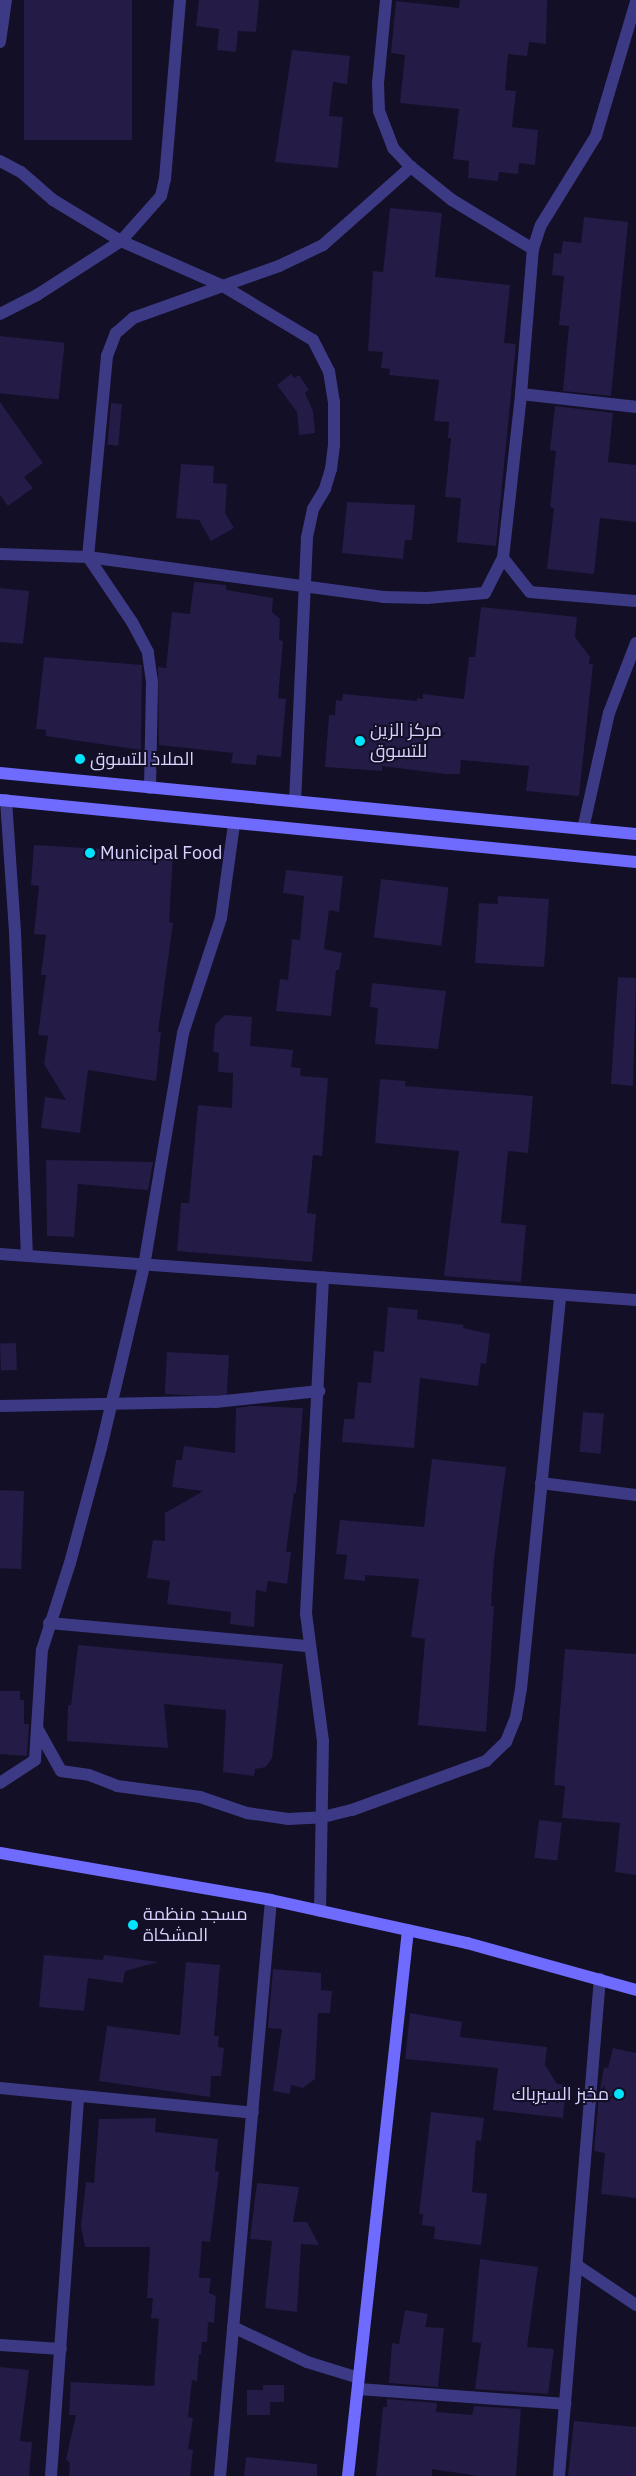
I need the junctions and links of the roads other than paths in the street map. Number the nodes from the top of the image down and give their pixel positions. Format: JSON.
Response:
{"nodes":[{"id":1,"x":6,"y":0,"type":"edge"},
{"id":2,"x":180,"y":0,"type":"edge"},
{"id":3,"x":386,"y":0,"type":"edge"},
{"id":4,"x":636,"y":2,"type":"edge"},
{"id":5,"x":0,"y":42,"type":"edge"},
{"id":6,"x":0,"y":161,"type":"edge"},
{"id":7,"x":411,"y":167,"type":"junction"},
{"id":8,"x":121,"y":240,"type":"junction"},
{"id":9,"x":533,"y":250,"type":"junction"},
{"id":10,"x":224,"y":286,"type":"junction"},
{"id":11,"x":0,"y":314,"type":"edge"},
{"id":12,"x":522,"y":394,"type":"junction"},
{"id":13,"x":636,"y":406,"type":"edge"},
{"id":14,"x":0,"y":554,"type":"edge"},
{"id":15,"x":88,"y":557,"type":"junction"},
{"id":16,"x":503,"y":558,"type":"junction"},
{"id":17,"x":304,"y":586,"type":"junction"},
{"id":18,"x":636,"y":601,"type":"edge"},
{"id":19,"x":636,"y":642,"type":"edge"},
{"id":20,"x":0,"y":774,"type":"edge"},
{"id":21,"x":150,"y":788,"type":"junction"},
{"id":22,"x":3,"y":800,"type":"edge"},
{"id":23,"x":295,"y":802,"type":"junction"},
{"id":24,"x":234,"y":824,"type":"junction"},
{"id":25,"x":583,"y":828,"type":"junction"},
{"id":26,"x":636,"y":834,"type":"edge"},
{"id":27,"x":636,"y":862,"type":"edge"},
{"id":28,"x":0,"y":1254,"type":"edge"},
{"id":29,"x":27,"y":1256,"type":"junction"},
{"id":30,"x":144,"y":1266,"type":"junction"},
{"id":31,"x":323,"y":1277,"type":"junction"},
{"id":32,"x":560,"y":1295,"type":"junction"},
{"id":33,"x":636,"y":1300,"type":"edge"},
{"id":34,"x":319,"y":1391,"type":"junction"},
{"id":35,"x":110,"y":1402,"type":"junction"},
{"id":36,"x":0,"y":1406,"type":"edge"},
{"id":37,"x":541,"y":1483,"type":"junction"},
{"id":38,"x":636,"y":1495,"type":"edge"},
{"id":39,"x":49,"y":1622,"type":"junction"},
{"id":40,"x":308,"y":1646,"type":"junction"},
{"id":41,"x":37,"y":1728,"type":"junction"},
{"id":42,"x":0,"y":1783,"type":"edge"},
{"id":43,"x":323,"y":1817,"type":"junction"},
{"id":44,"x":0,"y":1852,"type":"edge"},
{"id":45,"x":271,"y":1900,"type":"junction"},
{"id":46,"x":320,"y":1911,"type":"junction"},
{"id":47,"x":408,"y":1930,"type":"junction"},
{"id":48,"x":600,"y":1979,"type":"junction"},
{"id":49,"x":636,"y":1990,"type":"edge"},
{"id":50,"x":0,"y":2088,"type":"edge"},
{"id":51,"x":78,"y":2096,"type":"junction"},
{"id":52,"x":253,"y":2113,"type":"junction"},
{"id":53,"x":578,"y":2266,"type":"junction"},
{"id":54,"x":636,"y":2306,"type":"edge"},
{"id":55,"x":233,"y":2327,"type":"junction"},
{"id":56,"x":0,"y":2345,"type":"edge"},
{"id":57,"x":61,"y":2349,"type":"junction"},
{"id":58,"x":358,"y":2384,"type":"junction"},
{"id":59,"x":565,"y":2404,"type":"junction"},
{"id":60,"x":52,"y":2476,"type":"edge"},
{"id":61,"x":220,"y":2476,"type":"edge"},
{"id":62,"x":348,"y":2476,"type":"edge"},
{"id":63,"x":559,"y":2476,"type":"edge"}],
"edges":[{"from":1,"to":5,"type":"street"},
{"from":2,"to":8,"type":"street"},
{"from":3,"to":7,"type":"street"},
{"from":4,"to":9,"type":"street"},
{"from":6,"to":8,"type":"street"},
{"from":7,"to":9,"type":"street"},
{"from":7,"to":10,"type":"street"},
{"from":8,"to":10,"type":"street"},
{"from":8,"to":11,"type":"street"},
{"from":9,"to":12,"type":"street"},
{"from":10,"to":15,"type":"street"},
{"from":10,"to":17,"type":"street"},
{"from":12,"to":13,"type":"street"},
{"from":12,"to":16,"type":"street"},
{"from":14,"to":15,"type":"street"},
{"from":15,"to":17,"type":"street"},
{"from":15,"to":21,"type":"street"},
{"from":16,"to":17,"type":"street"},
{"from":16,"to":18,"type":"street"},
{"from":17,"to":23,"type":"street"},
{"from":19,"to":25,"type":"street"},
{"from":20,"to":21,"type":"street"},
{"from":21,"to":23,"type":"street"},
{"from":22,"to":24,"type":"street"},
{"from":22,"to":29,"type":"street"},
{"from":23,"to":25,"type":"street"},
{"from":24,"to":27,"type":"street"},
{"from":24,"to":30,"type":"street"},
{"from":25,"to":26,"type":"street"},
{"from":28,"to":29,"type":"street"},
{"from":29,"to":30,"type":"street"},
{"from":30,"to":31,"type":"street"},
{"from":30,"to":35,"type":"street"},
{"from":31,"to":32,"type":"street"},
{"from":31,"to":34,"type":"street"},
{"from":32,"to":33,"type":"street"},
{"from":32,"to":37,"type":"street"},
{"from":34,"to":35,"type":"street"},
{"from":34,"to":40,"type":"street"},
{"from":35,"to":36,"type":"street"},
{"from":35,"to":39,"type":"street"},
{"from":37,"to":38,"type":"street"},
{"from":37,"to":43,"type":"street"},
{"from":39,"to":40,"type":"street"},
{"from":39,"to":41,"type":"street"},
{"from":40,"to":43,"type":"street"},
{"from":41,"to":42,"type":"street"},
{"from":41,"to":43,"type":"street"},
{"from":43,"to":46,"type":"street"},
{"from":44,"to":45,"type":"street"},
{"from":45,"to":46,"type":"street"},
{"from":45,"to":52,"type":"street"},
{"from":46,"to":47,"type":"street"},
{"from":47,"to":48,"type":"street"},
{"from":47,"to":58,"type":"street"},
{"from":48,"to":49,"type":"street"},
{"from":48,"to":53,"type":"street"},
{"from":50,"to":51,"type":"street"},
{"from":51,"to":52,"type":"street"},
{"from":51,"to":57,"type":"street"},
{"from":52,"to":55,"type":"street"},
{"from":53,"to":54,"type":"street"},
{"from":53,"to":59,"type":"street"},
{"from":55,"to":58,"type":"street"},
{"from":55,"to":61,"type":"street"},
{"from":56,"to":57,"type":"street"},
{"from":57,"to":60,"type":"street"},
{"from":58,"to":59,"type":"street"},
{"from":58,"to":62,"type":"street"},
{"from":59,"to":63,"type":"street"}]}
